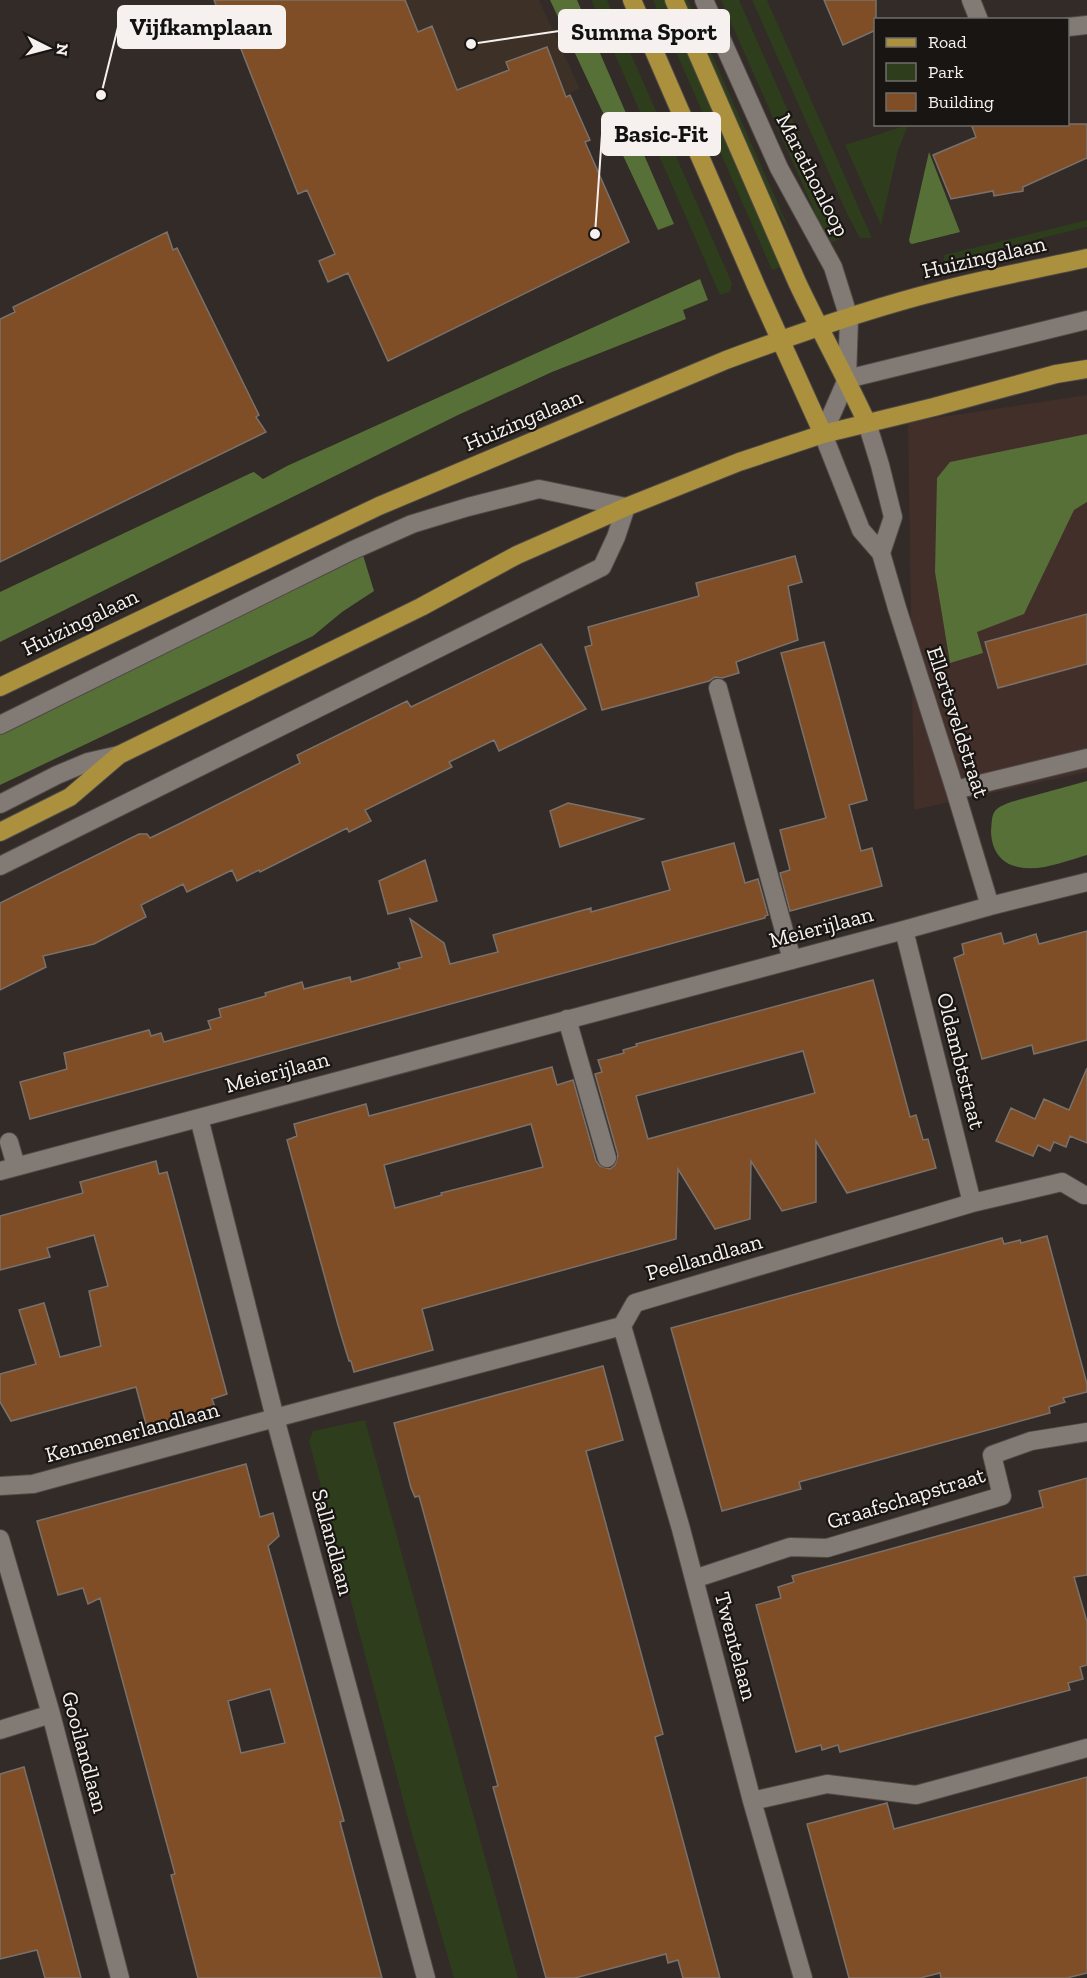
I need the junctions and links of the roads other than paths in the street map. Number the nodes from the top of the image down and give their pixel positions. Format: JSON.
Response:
{"nodes":[{"id":1,"x":632,"y":0,"type":"edge"},
{"id":2,"x":674,"y":0,"type":"edge"},
{"id":3,"x":704,"y":0,"type":"edge"},
{"id":4,"x":971,"y":0,"type":"edge"},
{"id":5,"x":979,"y":18,"type":"edge"},
{"id":6,"x":1087,"y":25,"type":"edge"},
{"id":7,"x":1069,"y":27,"type":"edge"},
{"id":8,"x":1087,"y":258,"type":"edge"},
{"id":9,"x":849,"y":318,"type":"junction"},
{"id":10,"x":1087,"y":320,"type":"edge"},
{"id":11,"x":819,"y":327,"type":"junction"},
{"id":12,"x":781,"y":340,"type":"junction"},
{"id":13,"x":1087,"y":369,"type":"edge"},
{"id":14,"x":847,"y":379,"type":"junction"},
{"id":15,"x":867,"y":423,"type":"junction"},
{"id":16,"x":823,"y":434,"type":"junction"},
{"id":17,"x":626,"y":507,"type":"junction"},
{"id":18,"x":881,"y":553,"type":"junction"},
{"id":19,"x":0,"y":687,"type":"edge"},
{"id":20,"x":718,"y":688,"type":"dead end"},
{"id":21,"x":0,"y":725,"type":"edge"},
{"id":22,"x":119,"y":756,"type":"junction"},
{"id":23,"x":1087,"y":758,"type":"edge"},
{"id":24,"x":955,"y":790,"type":"junction"},
{"id":25,"x":0,"y":804,"type":"edge"},
{"id":26,"x":0,"y":832,"type":"edge"},
{"id":27,"x":0,"y":866,"type":"edge"},
{"id":28,"x":1087,"y":882,"type":"edge"},
{"id":29,"x":990,"y":906,"type":"junction"},
{"id":30,"x":904,"y":930,"type":"junction"},
{"id":31,"x":792,"y":960,"type":"junction"},
{"id":32,"x":567,"y":1019,"type":"junction"},
{"id":33,"x":199,"y":1118,"type":"junction"},
{"id":34,"x":9,"y":1142,"type":"dead end"},
{"id":35,"x":607,"y":1158,"type":"dead end"},
{"id":36,"x":8,"y":1168,"type":"edge"},
{"id":37,"x":1086,"y":1199,"type":"edge"},
{"id":38,"x":972,"y":1203,"type":"junction"},
{"id":39,"x":622,"y":1326,"type":"junction"},
{"id":40,"x":275,"y":1418,"type":"junction"},
{"id":41,"x":1083,"y":1433,"type":"edge"},
{"id":42,"x":0,"y":1486,"type":"edge"},
{"id":43,"x":0,"y":1539,"type":"edge"},
{"id":44,"x":694,"y":1579,"type":"junction"},
{"id":45,"x":51,"y":1714,"type":"junction"},
{"id":46,"x":0,"y":1730,"type":"edge"},
{"id":47,"x":1087,"y":1748,"type":"edge"},
{"id":48,"x":752,"y":1801,"type":"junction"},
{"id":49,"x":120,"y":1978,"type":"edge"},
{"id":50,"x":426,"y":1978,"type":"edge"},
{"id":51,"x":803,"y":1978,"type":"edge"}],
"edges":[{"from":1,"to":12,"type":"main road"},
{"from":2,"to":11,"type":"main road"},
{"from":3,"to":9,"type":"street","name":"Marathonloop"},
{"from":4,"to":5,"type":"street"},
{"from":6,"to":7,"type":"street"},
{"from":8,"to":9,"type":"main road","name":"Huizingalaan"},
{"from":9,"to":11,"type":"main road","name":"Huizingalaan"},
{"from":9,"to":14,"type":"street","name":"Marathonloop"},
{"from":10,"to":14,"type":"street"},
{"from":11,"to":12,"type":"main road","name":"Huizingalaan"},
{"from":11,"to":14,"type":"main road"},
{"from":12,"to":16,"type":"main road"},
{"from":12,"to":19,"type":"main road","name":"Huizingalaan"},
{"from":13,"to":15,"type":"main road"},
{"from":14,"to":15,"type":"main road"},
{"from":14,"to":16,"type":"street"},
{"from":15,"to":16,"type":"main road"},
{"from":15,"to":18,"type":"street"},
{"from":16,"to":17,"type":"main road"},
{"from":16,"to":18,"type":"street","name":"Ellertsveldstraat"},
{"from":17,"to":21,"type":"street"},
{"from":17,"to":22,"type":"main road"},
{"from":17,"to":27,"type":"street"},
{"from":18,"to":24,"type":"street","name":"Ellertsveldstraat"},
{"from":20,"to":31,"type":"street"},
{"from":22,"to":25,"type":"street"},
{"from":22,"to":26,"type":"main road"},
{"from":23,"to":24,"type":"street"},
{"from":24,"to":29,"type":"street","name":"Ellertsveldstraat"},
{"from":28,"to":29,"type":"street","name":"Meierijlaan"},
{"from":29,"to":30,"type":"street","name":"Meierijlaan"},
{"from":30,"to":31,"type":"street","name":"Meierijlaan"},
{"from":30,"to":38,"type":"street","name":"Oldambtstraat"},
{"from":31,"to":32,"type":"street","name":"Meierijlaan"},
{"from":32,"to":33,"type":"street","name":"Meierijlaan"},
{"from":32,"to":35,"type":"street"},
{"from":33,"to":36,"type":"street","name":"Meierijlaan"},
{"from":33,"to":40,"type":"street","name":"Sallandlaan"},
{"from":34,"to":36,"type":"street"},
{"from":37,"to":38,"type":"street","name":"Peellandlaan"},
{"from":38,"to":39,"type":"street","name":"Peellandlaan"},
{"from":39,"to":40,"type":"street"},
{"from":39,"to":44,"type":"street","name":"Twentelaan"},
{"from":40,"to":42,"type":"street","name":"Kennemerlandlaan"},
{"from":40,"to":50,"type":"street","name":"Sallandlaan"},
{"from":41,"to":44,"type":"street","name":"Graafschapstraat"},
{"from":43,"to":45,"type":"street","name":"Gooilandlaan"},
{"from":44,"to":48,"type":"street","name":"Twentelaan"},
{"from":45,"to":46,"type":"street"},
{"from":45,"to":49,"type":"street","name":"Gooilandlaan"},
{"from":47,"to":48,"type":"street"},
{"from":48,"to":51,"type":"street","name":"Twentelaan"}]}
